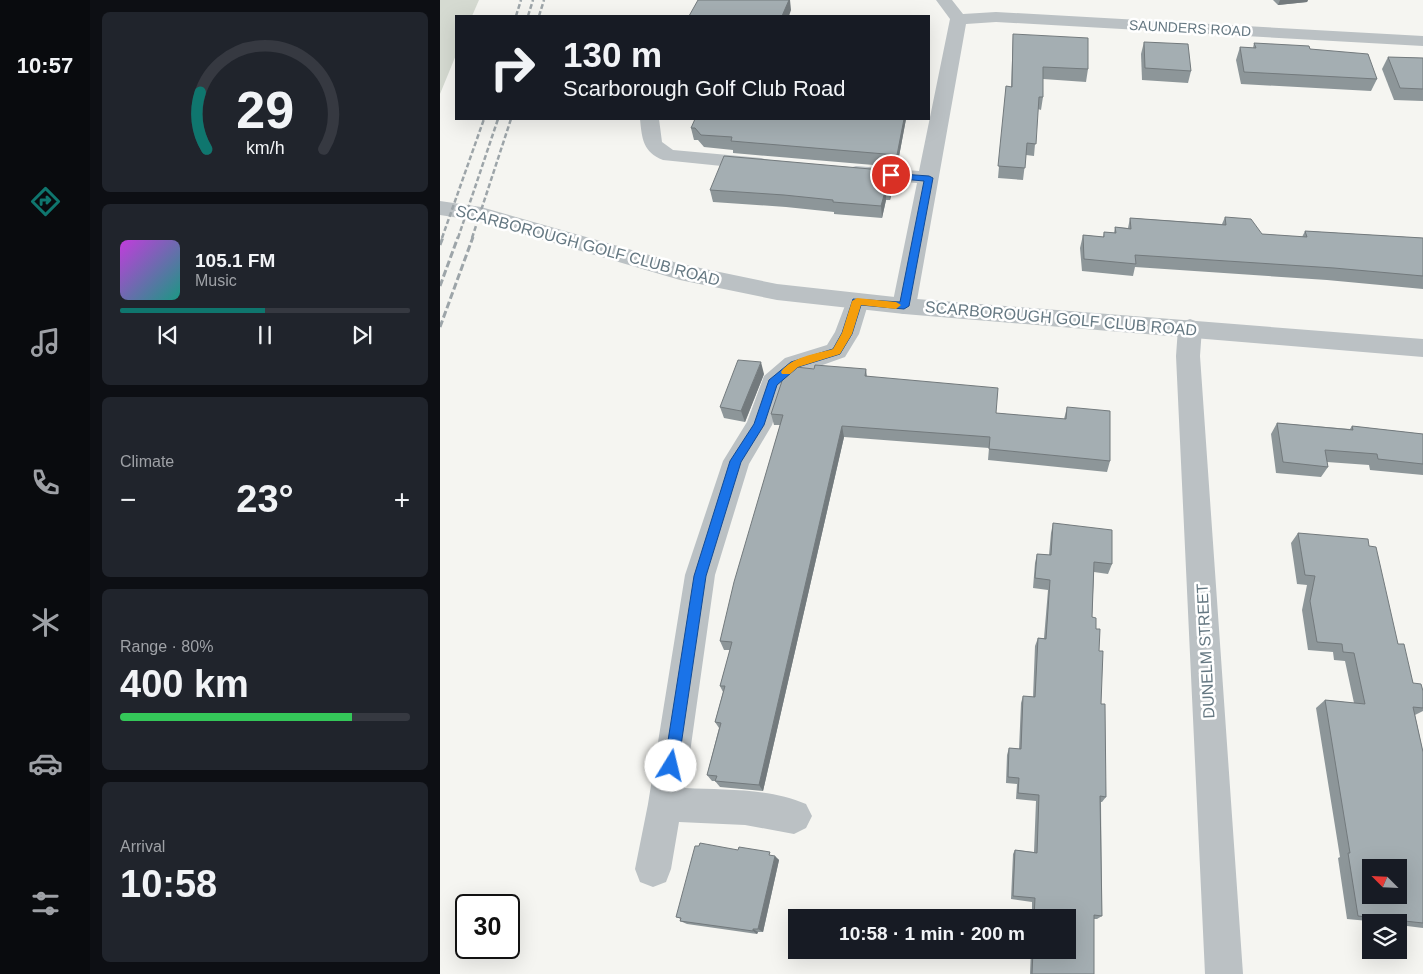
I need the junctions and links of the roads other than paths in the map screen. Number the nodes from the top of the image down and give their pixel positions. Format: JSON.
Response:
{"nodes":[{"id":1,"x":944,"y":0,"type":"edge"},
{"id":2,"x":958,"y":19,"type":"junction"},
{"id":3,"x":1423,"y":41,"type":"edge"},
{"id":4,"x":938,"y":73,"type":"edge"},
{"id":5,"x":650,"y":120,"type":"edge"},
{"id":6,"x":783,"y":166,"type":"edge"},
{"id":7,"x":832,"y":170,"type":"edge"},
{"id":8,"x":929,"y":178,"type":"junction"},
{"id":9,"x":440,"y":208,"type":"edge"},
{"id":10,"x":857,"y":301,"type":"junction"},
{"id":11,"x":904,"y":306,"type":"junction"},
{"id":12,"x":1190,"y":328,"type":"junction"},
{"id":13,"x":1423,"y":348,"type":"edge"},
{"id":14,"x":665,"y":804,"type":"junction"},
{"id":15,"x":794,"y":816,"type":"dead end"},
{"id":16,"x":653,"y":869,"type":"dead end"},
{"id":17,"x":1224,"y":974,"type":"edge"}],
"edges":[{"from":1,"to":2,"type":"street"},
{"from":2,"to":3,"type":"street","name":"SAUNDERS ROAD"},
{"from":2,"to":4,"type":"street"},
{"from":4,"to":8,"type":"street"},
{"from":5,"to":6,"type":"street"},
{"from":7,"to":8,"type":"street"},
{"from":8,"to":11,"type":"street"},
{"from":9,"to":10,"type":"street","name":"SCARBOROUGH GOLF CLUB ROAD"},
{"from":10,"to":11,"type":"street","name":"SCARBOROUGH GOLF CLUB ROAD"},
{"from":10,"to":14,"type":"street"},
{"from":11,"to":12,"type":"street","name":"SCARBOROUGH GOLF CLUB ROAD"},
{"from":12,"to":13,"type":"street","name":"SCARBOROUGH GOLF CLUB ROAD"},
{"from":12,"to":17,"type":"street","name":"DUNELM STREET"},
{"from":14,"to":15,"type":"street"},
{"from":14,"to":16,"type":"street"}]}
